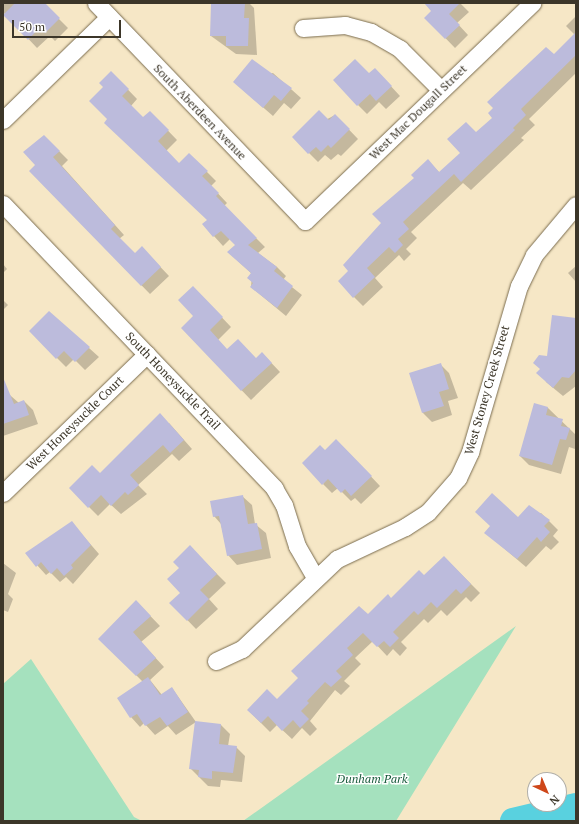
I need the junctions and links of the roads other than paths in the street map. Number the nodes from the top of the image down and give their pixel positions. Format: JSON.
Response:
{"nodes":[{"id":1,"x":96,"y":3,"type":"edge"},
{"id":2,"x":532,"y":3,"type":"edge"},
{"id":3,"x":109,"y":17,"type":"junction"},
{"id":4,"x":303,"y":28,"type":"dead end"},
{"id":5,"x":441,"y":90,"type":"junction"},
{"id":6,"x":3,"y":120,"type":"edge"},
{"id":7,"x":3,"y":204,"type":"edge"},
{"id":8,"x":576,"y":205,"type":"edge"},
{"id":9,"x":305,"y":221,"type":"joint"},
{"id":10,"x":147,"y":354,"type":"junction"},
{"id":11,"x":3,"y":493,"type":"edge"},
{"id":12,"x":315,"y":577,"type":"junction"},
{"id":13,"x":216,"y":661,"type":"dead end"}],
"edges":[{"from":1,"to":3,"type":"street","name":"South Aberdeen Avenue"},
{"from":2,"to":5,"type":"street","name":"West Mac Dougall Street"},
{"from":3,"to":6,"type":"street"},
{"from":3,"to":9,"type":"street","name":"South Aberdeen Avenue"},
{"from":4,"to":5,"type":"street"},
{"from":5,"to":9,"type":"street","name":"West Mac Dougall Street"},
{"from":7,"to":10,"type":"street","name":"South Honeysuckle Trail"},
{"from":8,"to":12,"type":"street","name":"West Stoney Creek Street"},
{"from":10,"to":11,"type":"street","name":"West Honeysuckle Court"},
{"from":10,"to":12,"type":"street","name":"South Honeysuckle Trail"},
{"from":12,"to":13,"type":"street","name":"West Stoney Creek Street"}]}
